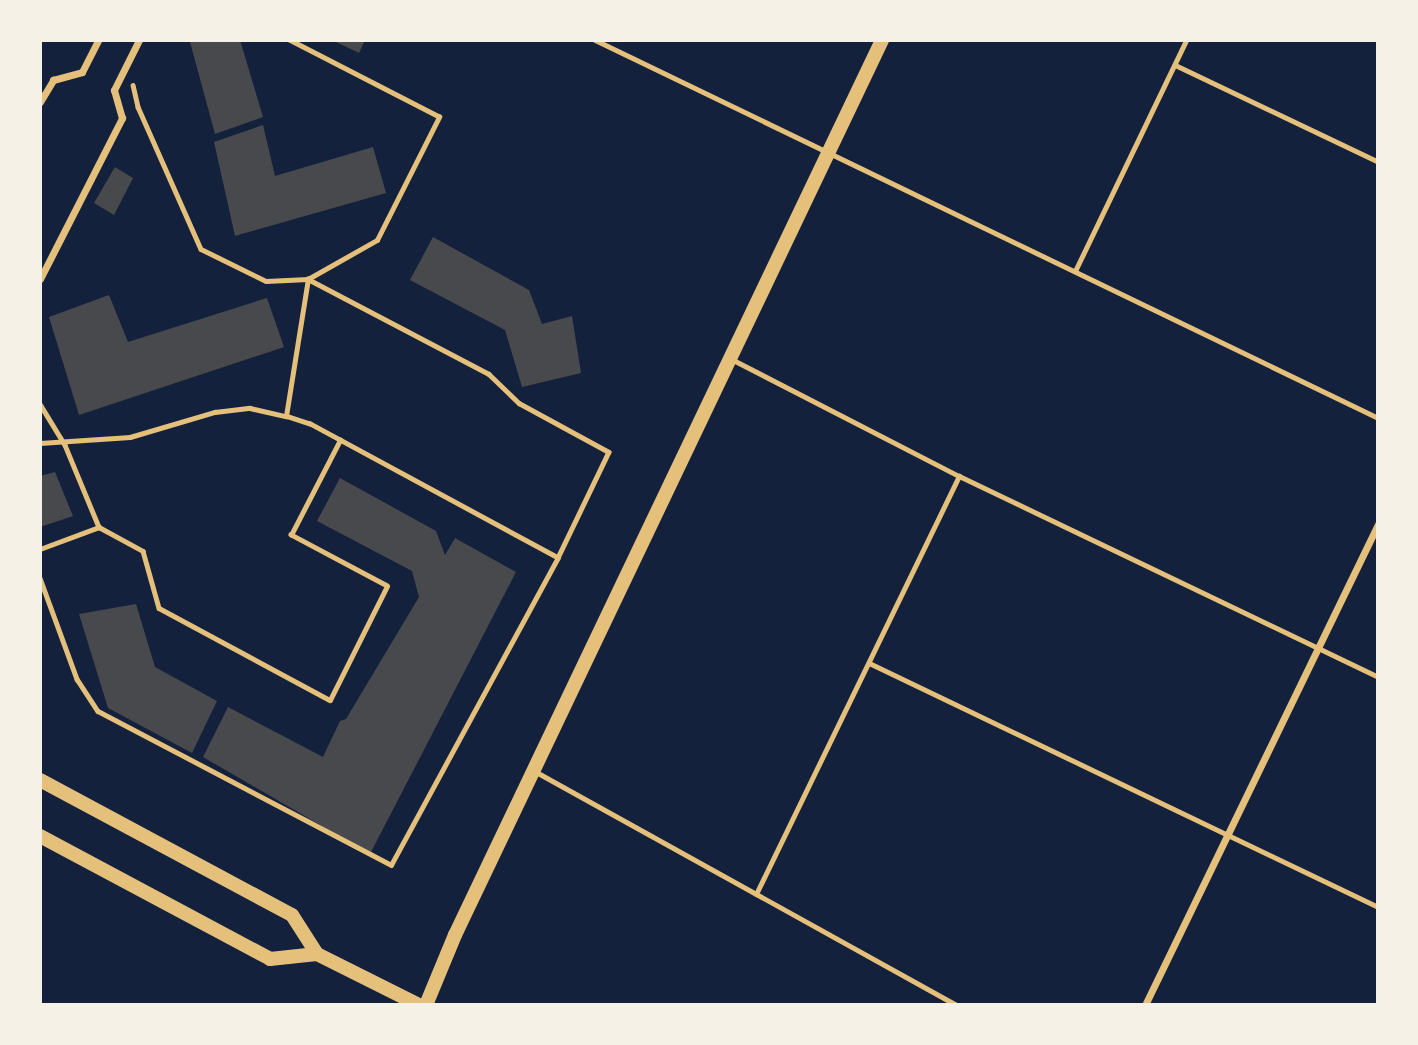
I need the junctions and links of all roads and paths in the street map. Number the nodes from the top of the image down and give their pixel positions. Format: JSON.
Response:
{"nodes":[{"id":1,"x":98,"y":40,"type":"edge"},
{"id":2,"x":139,"y":40,"type":"edge"},
{"id":3,"x":289,"y":40,"type":"edge"},
{"id":4,"x":595,"y":40,"type":"edge"},
{"id":5,"x":882,"y":40,"type":"edge"},
{"id":6,"x":1186,"y":40,"type":"edge"},
{"id":7,"x":1175,"y":65,"type":"junction"},
{"id":8,"x":40,"y":102,"type":"edge"},
{"id":9,"x":138,"y":107,"type":"dead end"},
{"id":10,"x":828,"y":153,"type":"junction"},
{"id":11,"x":1378,"y":162,"type":"edge"},
{"id":12,"x":1075,"y":271,"type":"junction"},
{"id":13,"x":40,"y":279,"type":"edge"},
{"id":14,"x":308,"y":279,"type":"junction"},
{"id":15,"x":730,"y":358,"type":"junction"},
{"id":16,"x":40,"y":404,"type":"edge"},
{"id":17,"x":286,"y":416,"type":"junction"},
{"id":18,"x":1378,"y":418,"type":"edge"},
{"id":19,"x":340,"y":440,"type":"junction"},
{"id":20,"x":40,"y":443,"type":"edge"},
{"id":21,"x":65,"y":445,"type":"junction"},
{"id":22,"x":959,"y":476,"type":"junction"},
{"id":23,"x":1378,"y":524,"type":"edge"},
{"id":24,"x":99,"y":527,"type":"junction"},
{"id":25,"x":40,"y":550,"type":"edge"},
{"id":26,"x":558,"y":558,"type":"junction"},
{"id":27,"x":40,"y":578,"type":"edge"},
{"id":28,"x":1318,"y":648,"type":"junction"},
{"id":29,"x":869,"y":663,"type":"junction"},
{"id":30,"x":1378,"y":677,"type":"edge"},
{"id":31,"x":536,"y":772,"type":"junction"},
{"id":32,"x":40,"y":780,"type":"edge"},
{"id":33,"x":1227,"y":835,"type":"junction"},
{"id":34,"x":40,"y":836,"type":"edge"},
{"id":35,"x":756,"y":894,"type":"junction"},
{"id":36,"x":1378,"y":907,"type":"edge"},
{"id":37,"x":317,"y":954,"type":"junction"},
{"id":38,"x":419,"y":1005,"type":"edge"},
{"id":39,"x":426,"y":1005,"type":"edge"},
{"id":40,"x":957,"y":1005,"type":"edge"},
{"id":41,"x":1145,"y":1005,"type":"edge"}],
"edges":[{"from":1,"to":8,"type":"street"},
{"from":2,"to":13,"type":"street"},
{"from":3,"to":14,"type":"path"},
{"from":4,"to":10,"type":"lane"},
{"from":5,"to":10,"type":"main road"},
{"from":6,"to":7,"type":"lane"},
{"from":7,"to":11,"type":"lane"},
{"from":7,"to":12,"type":"lane"},
{"from":9,"to":14,"type":"path"},
{"from":10,"to":12,"type":"lane"},
{"from":10,"to":15,"type":"main road"},
{"from":12,"to":18,"type":"lane"},
{"from":14,"to":17,"type":"path"},
{"from":14,"to":26,"type":"path"},
{"from":15,"to":22,"type":"lane"},
{"from":15,"to":31,"type":"main road"},
{"from":16,"to":21,"type":"path"},
{"from":17,"to":19,"type":"path"},
{"from":17,"to":21,"type":"path"},
{"from":19,"to":24,"type":"path"},
{"from":19,"to":26,"type":"path"},
{"from":20,"to":21,"type":"path"},
{"from":21,"to":24,"type":"path"},
{"from":22,"to":28,"type":"lane"},
{"from":22,"to":29,"type":"lane"},
{"from":23,"to":28,"type":"street"},
{"from":24,"to":25,"type":"path"},
{"from":26,"to":27,"type":"path"},
{"from":28,"to":30,"type":"lane"},
{"from":28,"to":33,"type":"street"},
{"from":29,"to":33,"type":"lane"},
{"from":29,"to":35,"type":"lane"},
{"from":31,"to":35,"type":"lane"},
{"from":31,"to":39,"type":"main road"},
{"from":32,"to":37,"type":"main road"},
{"from":33,"to":36,"type":"lane"},
{"from":33,"to":41,"type":"street"},
{"from":34,"to":37,"type":"main road"},
{"from":35,"to":40,"type":"lane"},
{"from":37,"to":38,"type":"main road"}]}
